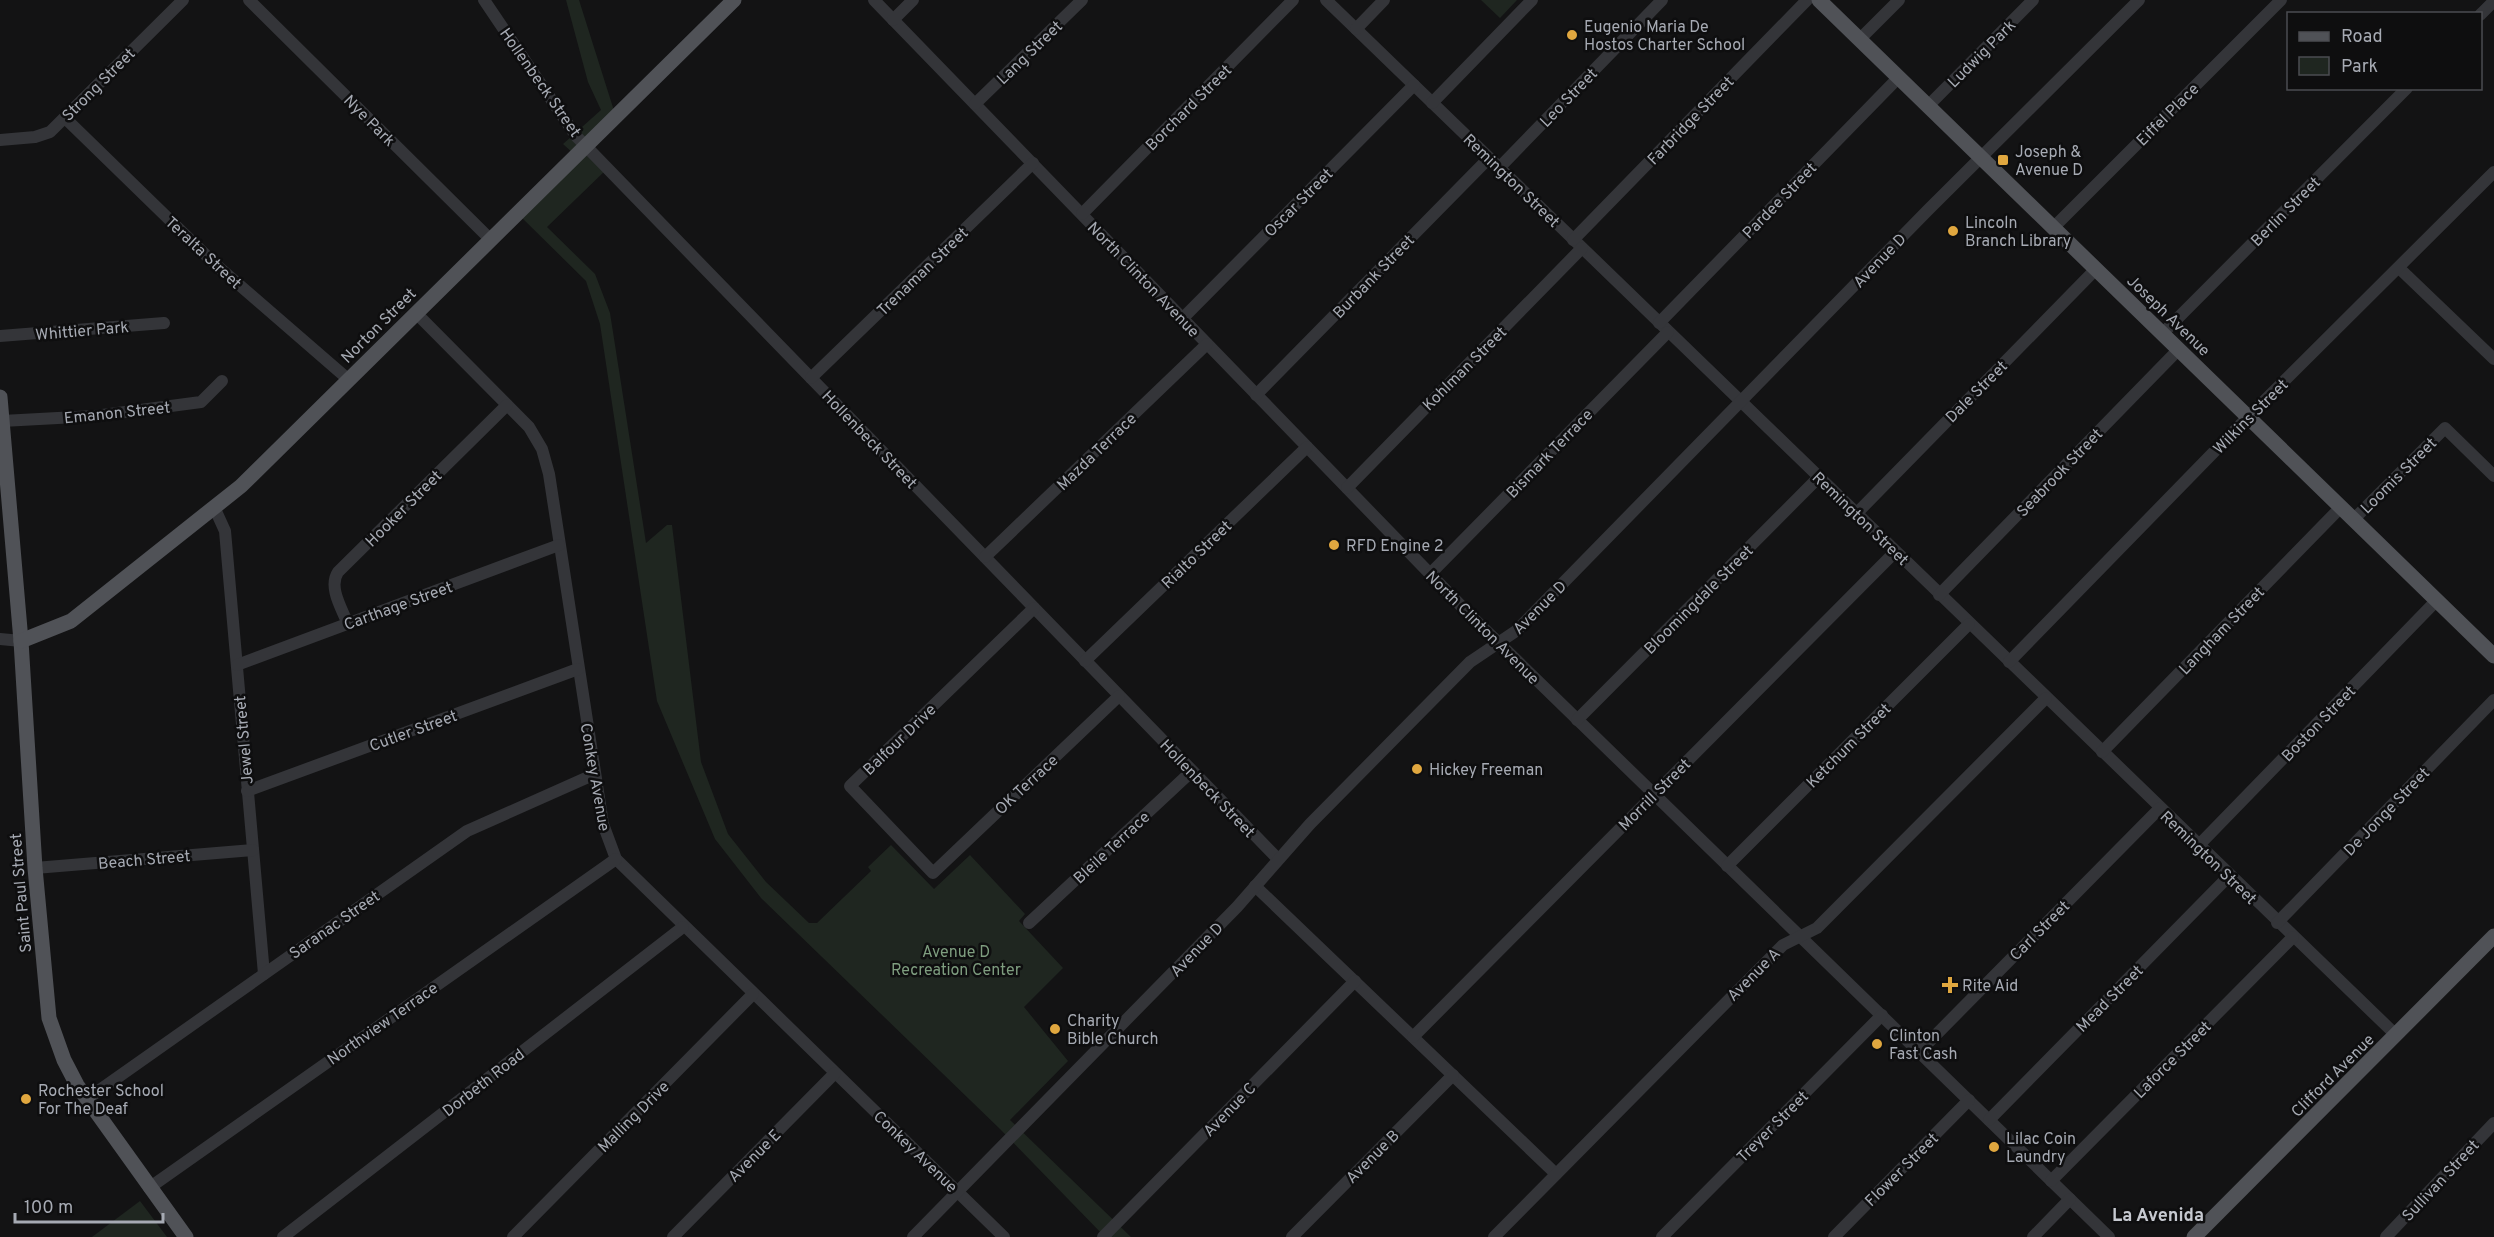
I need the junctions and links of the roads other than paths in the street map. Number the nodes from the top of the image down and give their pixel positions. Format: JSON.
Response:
{"nodes":[{"id":1,"x":183,"y":0,"type":"edge"},
{"id":2,"x":249,"y":0,"type":"edge"},
{"id":3,"x":484,"y":0,"type":"edge"},
{"id":4,"x":734,"y":0,"type":"edge"},
{"id":5,"x":874,"y":0,"type":"edge"},
{"id":6,"x":913,"y":0,"type":"edge"},
{"id":7,"x":1082,"y":0,"type":"edge"},
{"id":8,"x":1293,"y":0,"type":"edge"},
{"id":9,"x":1326,"y":0,"type":"edge"},
{"id":10,"x":1384,"y":0,"type":"edge"},
{"id":11,"x":1532,"y":0,"type":"edge"},
{"id":12,"x":1662,"y":0,"type":"edge"},
{"id":13,"x":1807,"y":0,"type":"edge"},
{"id":14,"x":1819,"y":0,"type":"edge"},
{"id":15,"x":1899,"y":0,"type":"edge"},
{"id":16,"x":2034,"y":0,"type":"edge"},
{"id":17,"x":2139,"y":0,"type":"edge"},
{"id":18,"x":2281,"y":0,"type":"edge"},
{"id":19,"x":2494,"y":1,"type":"edge"},
{"id":20,"x":2482,"y":14,"type":"edge"},
{"id":21,"x":893,"y":20,"type":"junction"},
{"id":22,"x":1356,"y":29,"type":"junction"},
{"id":23,"x":1860,"y":39,"type":"junction"},
{"id":24,"x":1899,"y":77,"type":"junction"},
{"id":25,"x":1414,"y":85,"type":"junction"},
{"id":26,"x":2405,"y":90,"type":"edge"},
{"id":27,"x":1432,"y":103,"type":"junction"},
{"id":28,"x":975,"y":104,"type":"junction"},
{"id":29,"x":1929,"y":105,"type":"junction"},
{"id":30,"x":65,"y":118,"type":"junction"},
{"id":31,"x":0,"y":140,"type":"edge"},
{"id":32,"x":586,"y":146,"type":"junction"},
{"id":33,"x":1489,"y":158,"type":"junction"},
{"id":34,"x":1981,"y":158,"type":"junction"},
{"id":35,"x":1033,"y":164,"type":"junction"},
{"id":36,"x":1500,"y":168,"type":"junction"},
{"id":37,"x":2494,"y":172,"type":"edge"},
{"id":38,"x":1082,"y":214,"type":"junction"},
{"id":39,"x":2053,"y":228,"type":"junction"},
{"id":40,"x":490,"y":239,"type":"junction"},
{"id":41,"x":1578,"y":244,"type":"junction"},
{"id":42,"x":2399,"y":268,"type":"junction"},
{"id":43,"x":2096,"y":269,"type":"junction"},
{"id":44,"x":416,"y":313,"type":"junction"},
{"id":45,"x":1182,"y":319,"type":"junction"},
{"id":46,"x":164,"y":323,"type":"dead end"},
{"id":47,"x":1664,"y":328,"type":"junction"},
{"id":48,"x":2163,"y":333,"type":"junction"},
{"id":49,"x":0,"y":336,"type":"edge"},
{"id":50,"x":1207,"y":344,"type":"junction"},
{"id":51,"x":2179,"y":349,"type":"junction"},
{"id":52,"x":2494,"y":359,"type":"edge"},
{"id":53,"x":811,"y":378,"type":"junction"},
{"id":54,"x":348,"y":380,"type":"junction"},
{"id":55,"x":222,"y":381,"type":"dead end"},
{"id":56,"x":1256,"y":395,"type":"junction"},
{"id":57,"x":0,"y":398,"type":"edge"},
{"id":58,"x":1740,"y":402,"type":"junction"},
{"id":59,"x":507,"y":405,"type":"junction"},
{"id":60,"x":2248,"y":417,"type":"junction"},
{"id":61,"x":2,"y":421,"type":"junction"},
{"id":62,"x":1307,"y":447,"type":"junction"},
{"id":63,"x":2494,"y":476,"type":"edge"},
{"id":64,"x":1818,"y":478,"type":"junction"},
{"id":65,"x":1347,"y":488,"type":"junction"},
{"id":66,"x":2341,"y":507,"type":"junction"},
{"id":67,"x":215,"y":509,"type":"junction"},
{"id":68,"x":1856,"y":514,"type":"junction"},
{"id":69,"x":2354,"y":519,"type":"junction"},
{"id":70,"x":559,"y":545,"type":"junction"},
{"id":71,"x":1895,"y":552,"type":"junction"},
{"id":72,"x":985,"y":557,"type":"junction"},
{"id":73,"x":1430,"y":574,"type":"junction"},
{"id":74,"x":1939,"y":595,"type":"junction"},
{"id":75,"x":2437,"y":600,"type":"junction"},
{"id":76,"x":1034,"y":608,"type":"junction"},
{"id":77,"x":348,"y":624,"type":"junction"},
{"id":78,"x":1969,"y":624,"type":"junction"},
{"id":79,"x":0,"y":639,"type":"edge"},
{"id":80,"x":21,"y":641,"type":"junction"},
{"id":81,"x":1498,"y":643,"type":"junction"},
{"id":82,"x":2494,"y":656,"type":"edge"},
{"id":83,"x":1085,"y":661,"type":"junction"},
{"id":84,"x":2009,"y":662,"type":"junction"},
{"id":85,"x":237,"y":665,"type":"junction"},
{"id":86,"x":578,"y":669,"type":"junction"},
{"id":87,"x":1119,"y":696,"type":"junction"},
{"id":88,"x":2046,"y":698,"type":"junction"},
{"id":89,"x":2494,"y":700,"type":"edge"},
{"id":90,"x":1577,"y":720,"type":"junction"},
{"id":91,"x":2102,"y":753,"type":"junction"},
{"id":92,"x":1192,"y":771,"type":"junction"},
{"id":93,"x":595,"y":774,"type":"junction"},
{"id":94,"x":247,"y":791,"type":"junction"},
{"id":95,"x":1654,"y":794,"type":"junction"},
{"id":96,"x":2160,"y":808,"type":"junction"},
{"id":97,"x":2198,"y":846,"type":"junction"},
{"id":98,"x":253,"y":850,"type":"junction"},
{"id":99,"x":616,"y":859,"type":"junction"},
{"id":100,"x":1278,"y":859,"type":"junction"},
{"id":101,"x":1727,"y":866,"type":"junction"},
{"id":102,"x":35,"y":868,"type":"junction"},
{"id":103,"x":933,"y":873,"type":"joint"},
{"id":104,"x":2229,"y":876,"type":"junction"},
{"id":105,"x":1256,"y":886,"type":"junction"},
{"id":106,"x":2277,"y":923,"type":"junction"},
{"id":107,"x":1029,"y":924,"type":"dead end"},
{"id":108,"x":683,"y":927,"type":"junction"},
{"id":109,"x":1800,"y":936,"type":"junction"},
{"id":110,"x":2494,"y":936,"type":"edge"},
{"id":111,"x":2292,"y":937,"type":"junction"},
{"id":112,"x":264,"y":974,"type":"junction"},
{"id":113,"x":1355,"y":981,"type":"junction"},
{"id":114,"x":753,"y":994,"type":"junction"},
{"id":115,"x":1882,"y":1016,"type":"junction"},
{"id":116,"x":2396,"y":1035,"type":"junction"},
{"id":117,"x":1413,"y":1037,"type":"junction"},
{"id":118,"x":1919,"y":1052,"type":"junction"},
{"id":119,"x":835,"y":1073,"type":"junction"},
{"id":120,"x":1453,"y":1075,"type":"junction"},
{"id":121,"x":87,"y":1099,"type":"junction"},
{"id":122,"x":1969,"y":1100,"type":"junction"},
{"id":123,"x":1989,"y":1120,"type":"junction"},
{"id":124,"x":2494,"y":1123,"type":"edge"},
{"id":125,"x":1556,"y":1174,"type":"junction"},
{"id":126,"x":2051,"y":1180,"type":"junction"},
{"id":127,"x":149,"y":1188,"type":"junction"},
{"id":128,"x":958,"y":1192,"type":"junction"},
{"id":129,"x":2070,"y":1199,"type":"junction"},
{"id":130,"x":186,"y":1237,"type":"edge"},
{"id":131,"x":283,"y":1237,"type":"edge"},
{"id":132,"x":513,"y":1237,"type":"edge"},
{"id":133,"x":673,"y":1237,"type":"edge"},
{"id":134,"x":913,"y":1237,"type":"edge"},
{"id":135,"x":1005,"y":1237,"type":"edge"},
{"id":136,"x":1103,"y":1237,"type":"edge"},
{"id":137,"x":1292,"y":1237,"type":"edge"},
{"id":138,"x":1494,"y":1237,"type":"edge"},
{"id":139,"x":1662,"y":1237,"type":"edge"},
{"id":140,"x":1834,"y":1237,"type":"edge"},
{"id":141,"x":2033,"y":1237,"type":"edge"},
{"id":142,"x":2109,"y":1237,"type":"edge"},
{"id":143,"x":2194,"y":1237,"type":"edge"},
{"id":144,"x":2386,"y":1237,"type":"edge"}],
"edges":[{"from":1,"to":30,"type":"street","name":"Strong Street"},
{"from":2,"to":40,"type":"street","name":"Nye Park"},
{"from":3,"to":32,"type":"street","name":"Hollenbeck Street"},
{"from":4,"to":32,"type":"main road","name":"Norton Street"},
{"from":5,"to":21,"type":"street","name":"North Clinton Avenue"},
{"from":6,"to":21,"type":"street"},
{"from":7,"to":28,"type":"street","name":"Lang Street"},
{"from":8,"to":38,"type":"street","name":"Borchard Street"},
{"from":9,"to":22,"type":"street","name":"Remington Street"},
{"from":10,"to":22,"type":"street"},
{"from":11,"to":27,"type":"street"},
{"from":12,"to":36,"type":"street","name":"Leo Street"},
{"from":13,"to":41,"type":"street","name":"Farbridge Street"},
{"from":14,"to":23,"type":"main road","name":"Joseph Avenue"},
{"from":15,"to":23,"type":"street"},
{"from":16,"to":29,"type":"street","name":"Ludwig Park"},
{"from":17,"to":34,"type":"street","name":"Avenue D"},
{"from":18,"to":39,"type":"street","name":"Eiffel Place"},
{"from":19,"to":20,"type":"street"},
{"from":21,"to":28,"type":"street","name":"North Clinton Avenue"},
{"from":22,"to":25,"type":"street","name":"Remington Street"},
{"from":23,"to":24,"type":"main road","name":"Joseph Avenue"},
{"from":24,"to":29,"type":"main road","name":"Joseph Avenue"},
{"from":24,"to":47,"type":"street","name":"Pardee Street"},
{"from":25,"to":27,"type":"street","name":"Remington Street"},
{"from":25,"to":45,"type":"street","name":"Oscar Street"},
{"from":26,"to":48,"type":"street","name":"Berlin Street"},
{"from":27,"to":33,"type":"street","name":"Remington Street"},
{"from":28,"to":35,"type":"street","name":"North Clinton Avenue"},
{"from":29,"to":34,"type":"main road","name":"Joseph Avenue"},
{"from":30,"to":31,"type":"street","name":"Strong Street"},
{"from":30,"to":54,"type":"street","name":"Teralta Street"},
{"from":32,"to":40,"type":"main road","name":"Norton Street"},
{"from":32,"to":53,"type":"street","name":"Hollenbeck Street"},
{"from":33,"to":36,"type":"street","name":"Remington Street"},
{"from":33,"to":56,"type":"street","name":"Burbank Street"},
{"from":34,"to":39,"type":"main road","name":"Joseph Avenue"},
{"from":34,"to":58,"type":"street","name":"Avenue D"},
{"from":35,"to":38,"type":"street","name":"North Clinton Avenue"},
{"from":35,"to":53,"type":"street","name":"Trenaman Street"},
{"from":36,"to":41,"type":"street","name":"Remington Street"},
{"from":37,"to":42,"type":"street","name":"Wilkins Street"},
{"from":38,"to":45,"type":"street","name":"North Clinton Avenue"},
{"from":39,"to":43,"type":"main road","name":"Joseph Avenue"},
{"from":40,"to":44,"type":"main road","name":"Norton Street"},
{"from":41,"to":47,"type":"street","name":"Remington Street"},
{"from":41,"to":65,"type":"street","name":"Kohlman Street"},
{"from":42,"to":52,"type":"street"},
{"from":42,"to":60,"type":"street","name":"Wilkins Street"},
{"from":43,"to":48,"type":"main road","name":"Joseph Avenue"},
{"from":43,"to":68,"type":"street","name":"Dale Street"},
{"from":44,"to":54,"type":"main road","name":"Norton Street"},
{"from":44,"to":59,"type":"street","name":"Conkey Avenue"},
{"from":45,"to":50,"type":"street","name":"North Clinton Avenue"},
{"from":46,"to":49,"type":"street","name":"Whittier Park"},
{"from":47,"to":58,"type":"street","name":"Remington Street"},
{"from":47,"to":73,"type":"street","name":"Bismark Terrace"},
{"from":48,"to":51,"type":"main road","name":"Joseph Avenue"},
{"from":50,"to":56,"type":"street","name":"North Clinton Avenue"},
{"from":50,"to":72,"type":"street","name":"Mazda Terrace"},
{"from":51,"to":60,"type":"main road","name":"Joseph Avenue"},
{"from":51,"to":74,"type":"street","name":"Seabrook Street"},
{"from":53,"to":72,"type":"street","name":"Hollenbeck Street"},
{"from":54,"to":67,"type":"main road","name":"Norton Street"},
{"from":55,"to":61,"type":"street","name":"Emanon Street"},
{"from":56,"to":62,"type":"street","name":"North Clinton Avenue"},
{"from":57,"to":61,"type":"main road","name":"Saint Paul Street"},
{"from":58,"to":64,"type":"street","name":"Remington Street"},
{"from":58,"to":81,"type":"street","name":"Avenue D"},
{"from":59,"to":70,"type":"street","name":"Conkey Avenue"},
{"from":59,"to":77,"type":"street","name":"Hooker Street"},
{"from":60,"to":66,"type":"main road","name":"Joseph Avenue"},
{"from":60,"to":84,"type":"street","name":"Wilkins Street"},
{"from":61,"to":80,"type":"main road","name":"Saint Paul Street"},
{"from":62,"to":65,"type":"street","name":"North Clinton Avenue"},
{"from":62,"to":83,"type":"street","name":"Rialto Street"},
{"from":63,"to":69,"type":"street","name":"Loomis Street"},
{"from":64,"to":68,"type":"street","name":"Remington Street"},
{"from":64,"to":90,"type":"street","name":"Bloomingdale Street"},
{"from":65,"to":73,"type":"street","name":"North Clinton Avenue"},
{"from":66,"to":69,"type":"main road","name":"Joseph Avenue"},
{"from":66,"to":91,"type":"street","name":"Langham Street"},
{"from":67,"to":80,"type":"main road","name":"Norton Street"},
{"from":67,"to":85,"type":"street","name":"Jewel Street"},
{"from":68,"to":71,"type":"street","name":"Remington Street"},
{"from":69,"to":75,"type":"main road","name":"Joseph Avenue"},
{"from":70,"to":77,"type":"street","name":"Carthage Street"},
{"from":70,"to":86,"type":"street","name":"Conkey Avenue"},
{"from":71,"to":74,"type":"street","name":"Remington Street"},
{"from":71,"to":95,"type":"street","name":"Morrill Street"},
{"from":72,"to":76,"type":"street","name":"Hollenbeck Street"},
{"from":73,"to":81,"type":"street","name":"North Clinton Avenue"},
{"from":74,"to":78,"type":"street","name":"Remington Street"},
{"from":75,"to":82,"type":"main road","name":"Joseph Avenue"},
{"from":75,"to":97,"type":"street","name":"Boston Street"},
{"from":76,"to":83,"type":"street","name":"Hollenbeck Street"},
{"from":76,"to":103,"type":"street","name":"Balfour Drive"},
{"from":77,"to":85,"type":"street","name":"Carthage Street"},
{"from":78,"to":84,"type":"street","name":"Remington Street"},
{"from":78,"to":101,"type":"street","name":"Ketchum Street"},
{"from":79,"to":80,"type":"street"},
{"from":80,"to":102,"type":"main road","name":"Saint Paul Street"},
{"from":81,"to":90,"type":"street","name":"North Clinton Avenue"},
{"from":81,"to":100,"type":"street","name":"Avenue D"},
{"from":83,"to":87,"type":"street","name":"Hollenbeck Street"},
{"from":84,"to":88,"type":"street","name":"Remington Street"},
{"from":85,"to":94,"type":"street","name":"Jewel Street"},
{"from":86,"to":93,"type":"street","name":"Conkey Avenue"},
{"from":86,"to":94,"type":"street","name":"Cutler Street"},
{"from":87,"to":92,"type":"street","name":"Hollenbeck Street"},
{"from":87,"to":103,"type":"street","name":"OK Terrace"},
{"from":88,"to":91,"type":"street","name":"Remington Street"},
{"from":88,"to":109,"type":"street","name":"Avenue A"},
{"from":89,"to":106,"type":"street","name":"De Jonge Street"},
{"from":90,"to":95,"type":"street","name":"North Clinton Avenue"},
{"from":91,"to":96,"type":"street","name":"Remington Street"},
{"from":92,"to":100,"type":"street","name":"Hollenbeck Street"},
{"from":92,"to":107,"type":"street","name":"Bleile Terrace"},
{"from":93,"to":99,"type":"street","name":"Conkey Avenue"},
{"from":93,"to":112,"type":"street","name":"Saranac Street"},
{"from":94,"to":98,"type":"street","name":"Jewel Street"},
{"from":95,"to":101,"type":"street","name":"North Clinton Avenue"},
{"from":95,"to":117,"type":"street","name":"Morrill Street"},
{"from":96,"to":97,"type":"street","name":"Remington Street"},
{"from":96,"to":118,"type":"street","name":"Carl Street"},
{"from":97,"to":104,"type":"street","name":"Remington Street"},
{"from":98,"to":102,"type":"street","name":"Beach Street"},
{"from":98,"to":112,"type":"street","name":"Jewel Street"},
{"from":99,"to":108,"type":"street","name":"Conkey Avenue"},
{"from":99,"to":127,"type":"street","name":"Northview Terrace"},
{"from":100,"to":105,"type":"street","name":"Avenue D"},
{"from":101,"to":109,"type":"street","name":"North Clinton Avenue"},
{"from":102,"to":121,"type":"main road","name":"Saint Paul Street"},
{"from":104,"to":106,"type":"street","name":"Remington Street"},
{"from":104,"to":123,"type":"street","name":"Mead Street"},
{"from":105,"to":113,"type":"street"},
{"from":105,"to":128,"type":"street","name":"Avenue D"},
{"from":106,"to":111,"type":"street","name":"Remington Street"},
{"from":108,"to":114,"type":"street","name":"Conkey Avenue"},
{"from":108,"to":131,"type":"street","name":"Dorbeth Road"},
{"from":109,"to":115,"type":"street","name":"North Clinton Avenue"},
{"from":109,"to":125,"type":"street","name":"Avenue A"},
{"from":110,"to":116,"type":"main road","name":"Clifford Avenue"},
{"from":111,"to":116,"type":"street","name":"Remington Street"},
{"from":111,"to":126,"type":"street","name":"Laforce Street"},
{"from":112,"to":121,"type":"street","name":"Saranac Street"},
{"from":113,"to":117,"type":"street"},
{"from":113,"to":136,"type":"street","name":"Avenue C"},
{"from":114,"to":119,"type":"street","name":"Conkey Avenue"},
{"from":114,"to":132,"type":"street","name":"Malling Drive"},
{"from":115,"to":118,"type":"street","name":"North Clinton Avenue"},
{"from":115,"to":139,"type":"street","name":"Treyer Street"},
{"from":116,"to":143,"type":"main road","name":"Clifford Avenue"},
{"from":117,"to":120,"type":"street"},
{"from":118,"to":122,"type":"street","name":"North Clinton Avenue"},
{"from":119,"to":128,"type":"street","name":"Conkey Avenue"},
{"from":119,"to":133,"type":"street","name":"Avenue E"},
{"from":120,"to":125,"type":"street"},
{"from":120,"to":137,"type":"street","name":"Avenue B"},
{"from":121,"to":127,"type":"main road","name":"Saint Paul Street"},
{"from":122,"to":123,"type":"street","name":"North Clinton Avenue"},
{"from":122,"to":140,"type":"street","name":"Flower Street"},
{"from":123,"to":126,"type":"street","name":"North Clinton Avenue"},
{"from":124,"to":144,"type":"street","name":"Sullivan Street"},
{"from":125,"to":138,"type":"street","name":"Avenue A"},
{"from":126,"to":129,"type":"street","name":"North Clinton Avenue"},
{"from":127,"to":130,"type":"main road","name":"Saint Paul Street"},
{"from":128,"to":134,"type":"street","name":"Avenue D"},
{"from":128,"to":135,"type":"street","name":"Conkey Avenue"},
{"from":129,"to":141,"type":"street"},
{"from":129,"to":142,"type":"street","name":"North Clinton Avenue"}]}
